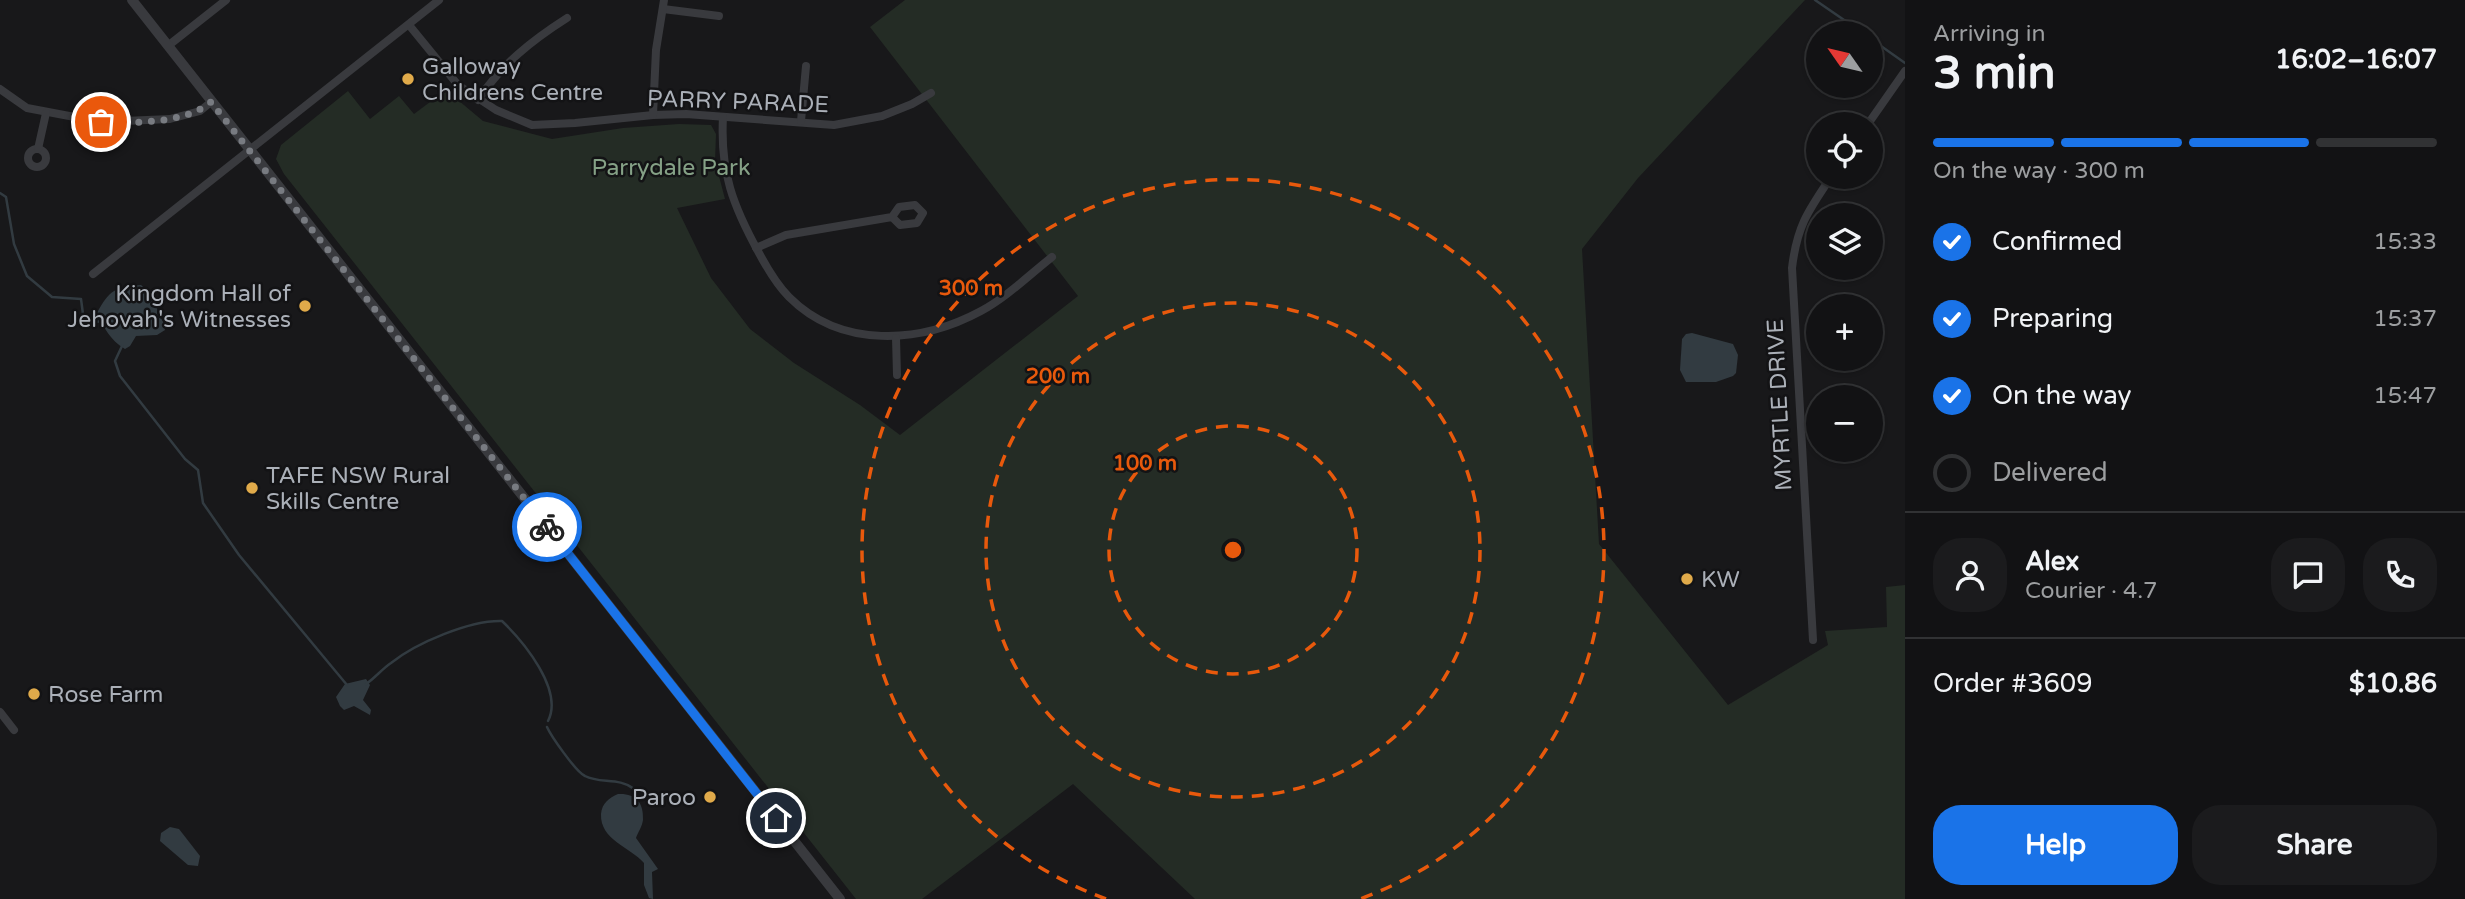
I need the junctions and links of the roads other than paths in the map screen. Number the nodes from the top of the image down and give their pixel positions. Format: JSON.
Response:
{"nodes":[{"id":1,"x":132,"y":0,"type":"edge"},
{"id":2,"x":226,"y":0,"type":"edge"},
{"id":3,"x":439,"y":0,"type":"edge"},
{"id":4,"x":664,"y":4,"type":"edge"},
{"id":5,"x":719,"y":16,"type":"dead end"},
{"id":6,"x":567,"y":18,"type":"dead end"},
{"id":7,"x":409,"y":25,"type":"junction"},
{"id":8,"x":169,"y":46,"type":"junction"},
{"id":9,"x":806,"y":66,"type":"dead end"},
{"id":10,"x":1905,"y":71,"type":"edge"},
{"id":11,"x":0,"y":89,"type":"edge"},
{"id":12,"x":931,"y":93,"type":"dead end"},
{"id":13,"x":478,"y":100,"type":"junction"},
{"id":14,"x":211,"y":102,"type":"junction"},
{"id":15,"x":1876,"y":112,"type":"edge"},
{"id":16,"x":46,"y":113,"type":"junction"},
{"id":17,"x":653,"y":114,"type":"junction"},
{"id":18,"x":723,"y":117,"type":"junction"},
{"id":19,"x":801,"y":121,"type":"junction"},
{"id":20,"x":38,"y":149,"type":"dead end"},
{"id":21,"x":249,"y":150,"type":"junction"},
{"id":22,"x":1823,"y":189,"type":"edge"},
{"id":23,"x":892,"y":217,"type":"dead end"},
{"id":24,"x":756,"y":248,"type":"junction"},
{"id":25,"x":1052,"y":257,"type":"dead end"},
{"id":26,"x":93,"y":274,"type":"dead end"},
{"id":27,"x":896,"y":338,"type":"junction"},
{"id":28,"x":898,"y":375,"type":"dead end"},
{"id":29,"x":1813,"y":640,"type":"dead end"},
{"id":30,"x":0,"y":712,"type":"edge"},
{"id":31,"x":14,"y":730,"type":"dead end"},
{"id":32,"x":839,"y":899,"type":"edge"}],
"edges":[{"from":1,"to":8,"type":"street"},
{"from":2,"to":8,"type":"street"},
{"from":3,"to":7,"type":"street"},
{"from":4,"to":5,"type":"street"},
{"from":4,"to":17,"type":"street"},
{"from":6,"to":13,"type":"street"},
{"from":7,"to":13,"type":"street","name":"PARRY PARADE"},
{"from":7,"to":21,"type":"street"},
{"from":8,"to":14,"type":"street"},
{"from":9,"to":19,"type":"street"},
{"from":10,"to":15,"type":"street"},
{"from":11,"to":16,"type":"street"},
{"from":12,"to":19,"type":"street","name":"PARRY PARADE"},
{"from":13,"to":17,"type":"street","name":"PARRY PARADE"},
{"from":14,"to":16,"type":"street"},
{"from":14,"to":21,"type":"street"},
{"from":16,"to":20,"type":"street"},
{"from":17,"to":18,"type":"street","name":"PARRY PARADE"},
{"from":18,"to":19,"type":"street","name":"PARRY PARADE"},
{"from":18,"to":24,"type":"street"},
{"from":21,"to":26,"type":"street"},
{"from":21,"to":32,"type":"street"},
{"from":22,"to":29,"type":"street","name":"MYRTLE DRIVE"},
{"from":23,"to":24,"type":"street"},
{"from":24,"to":27,"type":"street"},
{"from":25,"to":27,"type":"street"},
{"from":27,"to":28,"type":"street"},
{"from":30,"to":31,"type":"street"}]}
